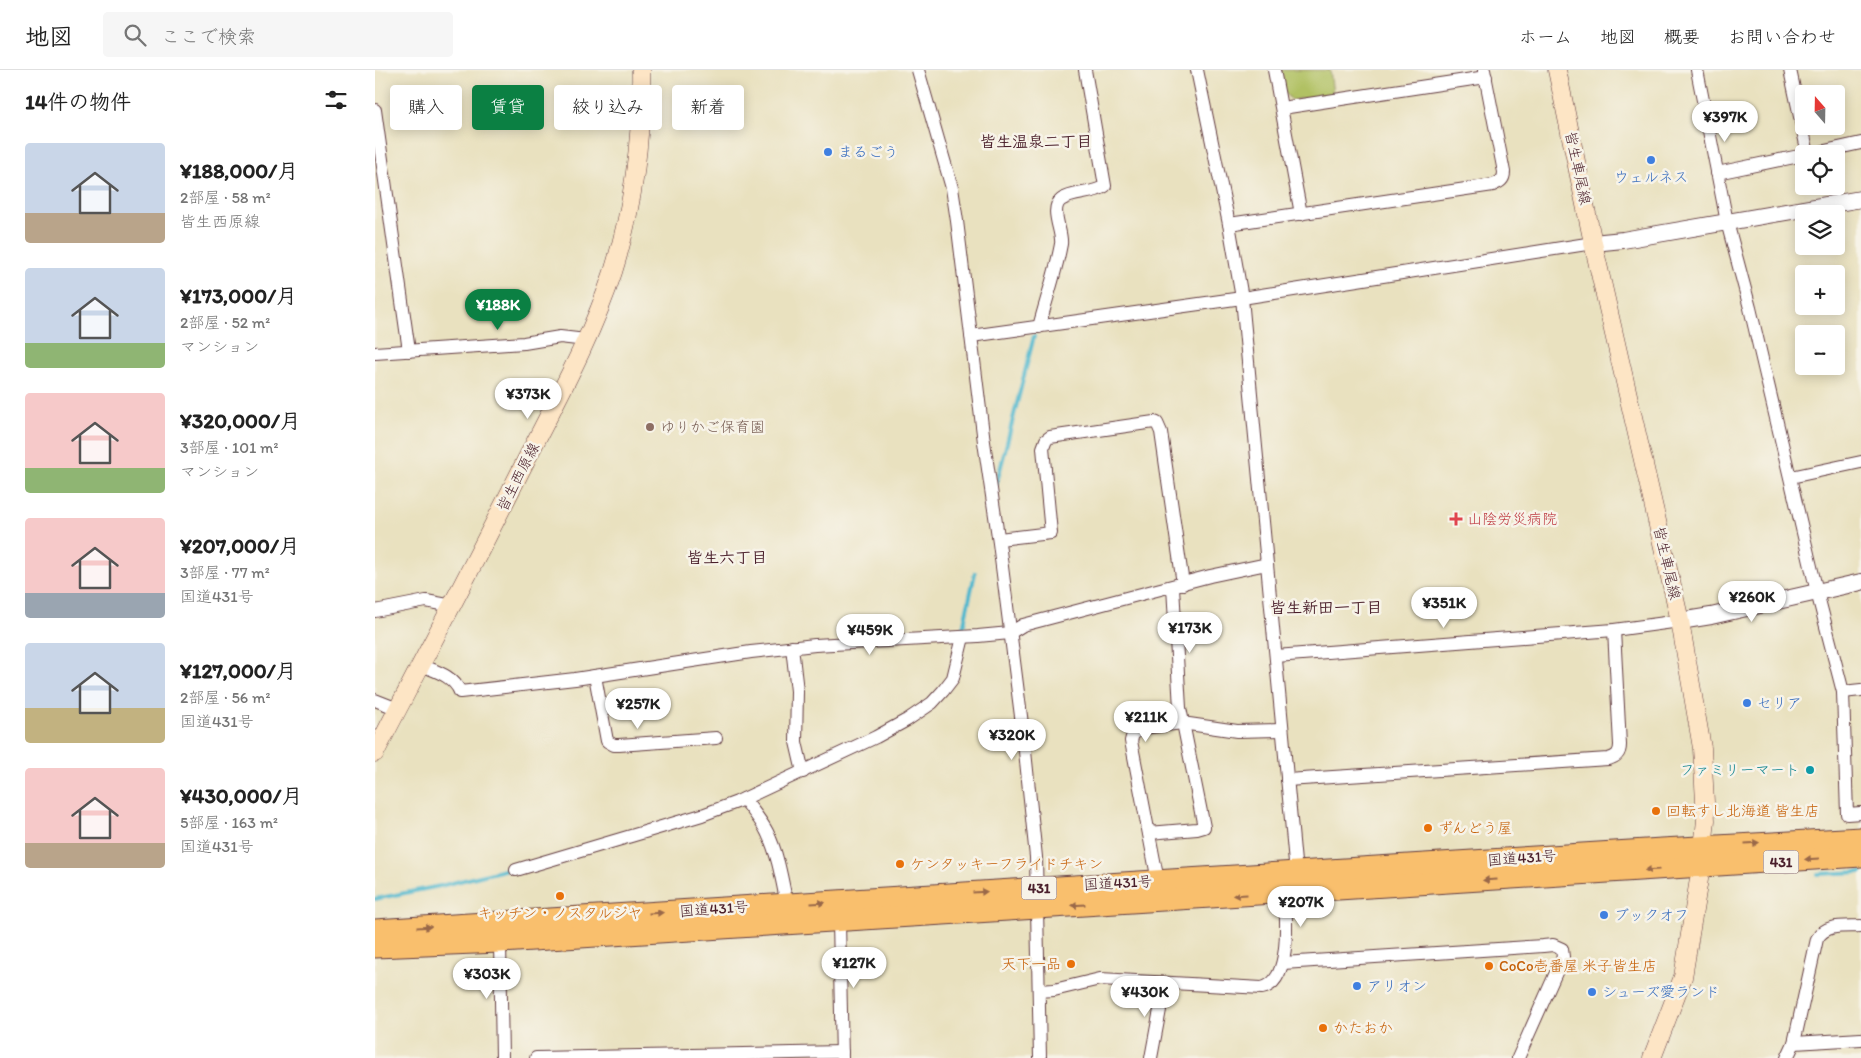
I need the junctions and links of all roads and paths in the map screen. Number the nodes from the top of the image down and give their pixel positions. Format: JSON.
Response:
{"nodes":[{"id":1,"x":641,"y":70,"type":"edge"},
{"id":2,"x":918,"y":70,"type":"edge"},
{"id":3,"x":1085,"y":70,"type":"edge"},
{"id":4,"x":1197,"y":70,"type":"edge"},
{"id":5,"x":1274,"y":70,"type":"edge"},
{"id":6,"x":1557,"y":70,"type":"edge"},
{"id":7,"x":1697,"y":70,"type":"edge"},
{"id":8,"x":1790,"y":70,"type":"edge"},
{"id":9,"x":1485,"y":74,"type":"edge"},
{"id":10,"x":1283,"y":108,"type":"junction"},
{"id":11,"x":375,"y":110,"type":"edge"},
{"id":12,"x":1861,"y":143,"type":"edge"},
{"id":13,"x":1807,"y":145,"type":"edge"},
{"id":14,"x":1845,"y":146,"type":"edge"},
{"id":15,"x":1795,"y":157,"type":"edge"},
{"id":16,"x":379,"y":158,"type":"edge"},
{"id":17,"x":1717,"y":174,"type":"junction"},
{"id":18,"x":1861,"y":199,"type":"edge"},
{"id":19,"x":1301,"y":214,"type":"junction"},
{"id":20,"x":1727,"y":222,"type":"junction"},
{"id":21,"x":1229,"y":224,"type":"junction"},
{"id":22,"x":1593,"y":243,"type":"junction"},
{"id":23,"x":1241,"y":298,"type":"junction"},
{"id":24,"x":1039,"y":326,"type":"junction"},
{"id":25,"x":971,"y":336,"type":"junction"},
{"id":26,"x":586,"y":340,"type":"junction"},
{"id":27,"x":409,"y":351,"type":"junction"},
{"id":28,"x":375,"y":354,"type":"edge"},
{"id":29,"x":1861,"y":462,"type":"edge"},
{"id":30,"x":1791,"y":477,"type":"junction"},
{"id":31,"x":999,"y":539,"type":"junction"},
{"id":32,"x":1267,"y":564,"type":"junction"},
{"id":33,"x":1861,"y":582,"type":"edge"},
{"id":34,"x":1178,"y":585,"type":"junction"},
{"id":35,"x":1817,"y":592,"type":"junction"},
{"id":36,"x":453,"y":606,"type":"junction"},
{"id":37,"x":375,"y":611,"type":"edge"},
{"id":38,"x":1680,"y":621,"type":"junction"},
{"id":39,"x":1614,"y":630,"type":"junction"},
{"id":40,"x":1010,"y":633,"type":"junction"},
{"id":41,"x":963,"y":637,"type":"junction"},
{"id":42,"x":792,"y":647,"type":"junction"},
{"id":43,"x":1276,"y":656,"type":"junction"},
{"id":44,"x":421,"y":665,"type":"junction"},
{"id":45,"x":595,"y":676,"type":"junction"},
{"id":46,"x":1861,"y":690,"type":"edge"},
{"id":47,"x":1843,"y":692,"type":"junction"},
{"id":48,"x":375,"y":700,"type":"edge"},
{"id":49,"x":398,"y":708,"type":"junction"},
{"id":50,"x":1182,"y":723,"type":"junction"},
{"id":51,"x":1281,"y":730,"type":"junction"},
{"id":52,"x":716,"y":738,"type":"dead end"},
{"id":53,"x":375,"y":753,"type":"edge"},
{"id":54,"x":803,"y":772,"type":"junction"},
{"id":55,"x":1287,"y":780,"type":"junction"},
{"id":56,"x":744,"y":799,"type":"junction"},
{"id":57,"x":1861,"y":814,"type":"edge"},
{"id":58,"x":1149,"y":833,"type":"junction"},
{"id":59,"x":1861,"y":838,"type":"edge"},
{"id":60,"x":1861,"y":856,"type":"edge"},
{"id":61,"x":1702,"y":857,"type":"junction"},
{"id":62,"x":516,"y":870,"type":"dead end"},
{"id":63,"x":1296,"y":873,"type":"junction"},
{"id":64,"x":1158,"y":881,"type":"junction"},
{"id":65,"x":1285,"y":893,"type":"junction"},
{"id":66,"x":1037,"y":898,"type":"junction"},
{"id":67,"x":787,"y":905,"type":"junction"},
{"id":68,"x":839,"y":922,"type":"junction"},
{"id":69,"x":1861,"y":926,"type":"edge"},
{"id":70,"x":375,"y":930,"type":"edge"},
{"id":71,"x":500,"y":942,"type":"junction"},
{"id":72,"x":375,"y":947,"type":"edge"},
{"id":73,"x":1283,"y":963,"type":"junction"},
{"id":74,"x":1165,"y":983,"type":"junction"},
{"id":75,"x":1039,"y":991,"type":"junction"},
{"id":76,"x":1861,"y":1039,"type":"edge"},
{"id":77,"x":1794,"y":1043,"type":"junction"},
{"id":78,"x":842,"y":1055,"type":"edge"},
{"id":79,"x":502,"y":1058,"type":"edge"},
{"id":80,"x":536,"y":1058,"type":"edge"},
{"id":81,"x":1040,"y":1058,"type":"edge"},
{"id":82,"x":1151,"y":1058,"type":"edge"},
{"id":83,"x":1518,"y":1058,"type":"edge"},
{"id":84,"x":1652,"y":1058,"type":"edge"},
{"id":85,"x":1787,"y":1058,"type":"edge"}],
"edges":[{"from":1,"to":26,"type":"main road","name":"皆生西原線"},
{"from":2,"to":25,"type":"street"},
{"from":3,"to":24,"type":"street"},
{"from":4,"to":21,"type":"street"},
{"from":5,"to":10,"type":"street"},
{"from":6,"to":22,"type":"main road","name":"皆生車尾線"},
{"from":7,"to":17,"type":"street"},
{"from":8,"to":13,"type":"street"},
{"from":9,"to":10,"type":"street"},
{"from":9,"to":19,"type":"street"},
{"from":10,"to":19,"type":"street"},
{"from":11,"to":16,"type":"street"},
{"from":12,"to":14,"type":"street"},
{"from":15,"to":17,"type":"street"},
{"from":16,"to":27,"type":"street"},
{"from":17,"to":20,"type":"street"},
{"from":18,"to":20,"type":"street"},
{"from":19,"to":21,"type":"street"},
{"from":20,"to":22,"type":"street"},
{"from":20,"to":30,"type":"street"},
{"from":21,"to":23,"type":"street"},
{"from":22,"to":23,"type":"street"},
{"from":22,"to":38,"type":"main road","name":"皆生車尾線"},
{"from":23,"to":24,"type":"street"},
{"from":23,"to":32,"type":"street"},
{"from":24,"to":25,"type":"street"},
{"from":25,"to":31,"type":"street"},
{"from":26,"to":27,"type":"street"},
{"from":26,"to":36,"type":"main road","name":"皆生西原線"},
{"from":27,"to":28,"type":"street"},
{"from":29,"to":30,"type":"street"},
{"from":30,"to":35,"type":"street"},
{"from":31,"to":34,"type":"street"},
{"from":31,"to":40,"type":"street"},
{"from":32,"to":34,"type":"street"},
{"from":32,"to":43,"type":"street"},
{"from":33,"to":35,"type":"street"},
{"from":34,"to":40,"type":"street"},
{"from":34,"to":50,"type":"street"},
{"from":35,"to":38,"type":"street"},
{"from":35,"to":47,"type":"street"},
{"from":36,"to":37,"type":"street"},
{"from":36,"to":44,"type":"main road","name":"皆生西原線"},
{"from":38,"to":39,"type":"street"},
{"from":38,"to":61,"type":"main road","name":"皆生車尾線"},
{"from":39,"to":43,"type":"street"},
{"from":39,"to":55,"type":"street"},
{"from":40,"to":41,"type":"street"},
{"from":40,"to":66,"type":"street"},
{"from":41,"to":42,"type":"street"},
{"from":41,"to":54,"type":"street"},
{"from":42,"to":45,"type":"street"},
{"from":42,"to":54,"type":"street"},
{"from":43,"to":51,"type":"street"},
{"from":44,"to":45,"type":"street"},
{"from":44,"to":49,"type":"main road","name":"皆生西原線"},
{"from":45,"to":52,"type":"street"},
{"from":46,"to":47,"type":"street"},
{"from":47,"to":57,"type":"street"},
{"from":48,"to":49,"type":"street"},
{"from":49,"to":53,"type":"main road","name":"皆生西原線"},
{"from":50,"to":51,"type":"street"},
{"from":50,"to":58,"type":"street"},
{"from":50,"to":58,"type":"street"},
{"from":51,"to":55,"type":"street"},
{"from":54,"to":56,"type":"street"},
{"from":55,"to":63,"type":"street"},
{"from":56,"to":62,"type":"street"},
{"from":56,"to":67,"type":"street"},
{"from":58,"to":64,"type":"street"},
{"from":61,"to":59,"type":"highway","name":"国道431号","number":"431","one_way":true},
{"from":60,"to":61,"type":"highway","name":"国道431号","number":"431","one_way":true},
{"from":61,"to":63,"type":"highway","name":"国道431号","number":"431"},
{"from":61,"to":65,"type":"highway","name":"国道431号","number":"431","one_way":true},
{"from":61,"to":84,"type":"main road","name":"皆生車尾線"},
{"from":63,"to":64,"type":"highway","name":"国道431号","number":"431"},
{"from":64,"to":66,"type":"highway","name":"国道431号","number":"431"},
{"from":65,"to":66,"type":"highway","name":"国道431号","number":"431","one_way":true},
{"from":65,"to":73,"type":"street"},
{"from":67,"to":66,"type":"highway","name":"国道431号","number":"431","one_way":true},
{"from":66,"to":68,"type":"highway","name":"国道431号","number":"431"},
{"from":66,"to":75,"type":"street"},
{"from":70,"to":67,"type":"highway","name":"国道431号","number":"431","one_way":true},
{"from":68,"to":71,"type":"highway","name":"国道431号","number":"431"},
{"from":68,"to":78,"type":"street"},
{"from":69,"to":77,"type":"street"},
{"from":71,"to":72,"type":"highway","name":"国道431号","number":"431"},
{"from":71,"to":79,"type":"street"},
{"from":73,"to":74,"type":"street"},
{"from":73,"to":83,"type":"street"},
{"from":74,"to":75,"type":"street"},
{"from":74,"to":82,"type":"street"},
{"from":75,"to":81,"type":"street"},
{"from":76,"to":77,"type":"street"},
{"from":77,"to":85,"type":"street"},
{"from":78,"to":80,"type":"street"}]}
